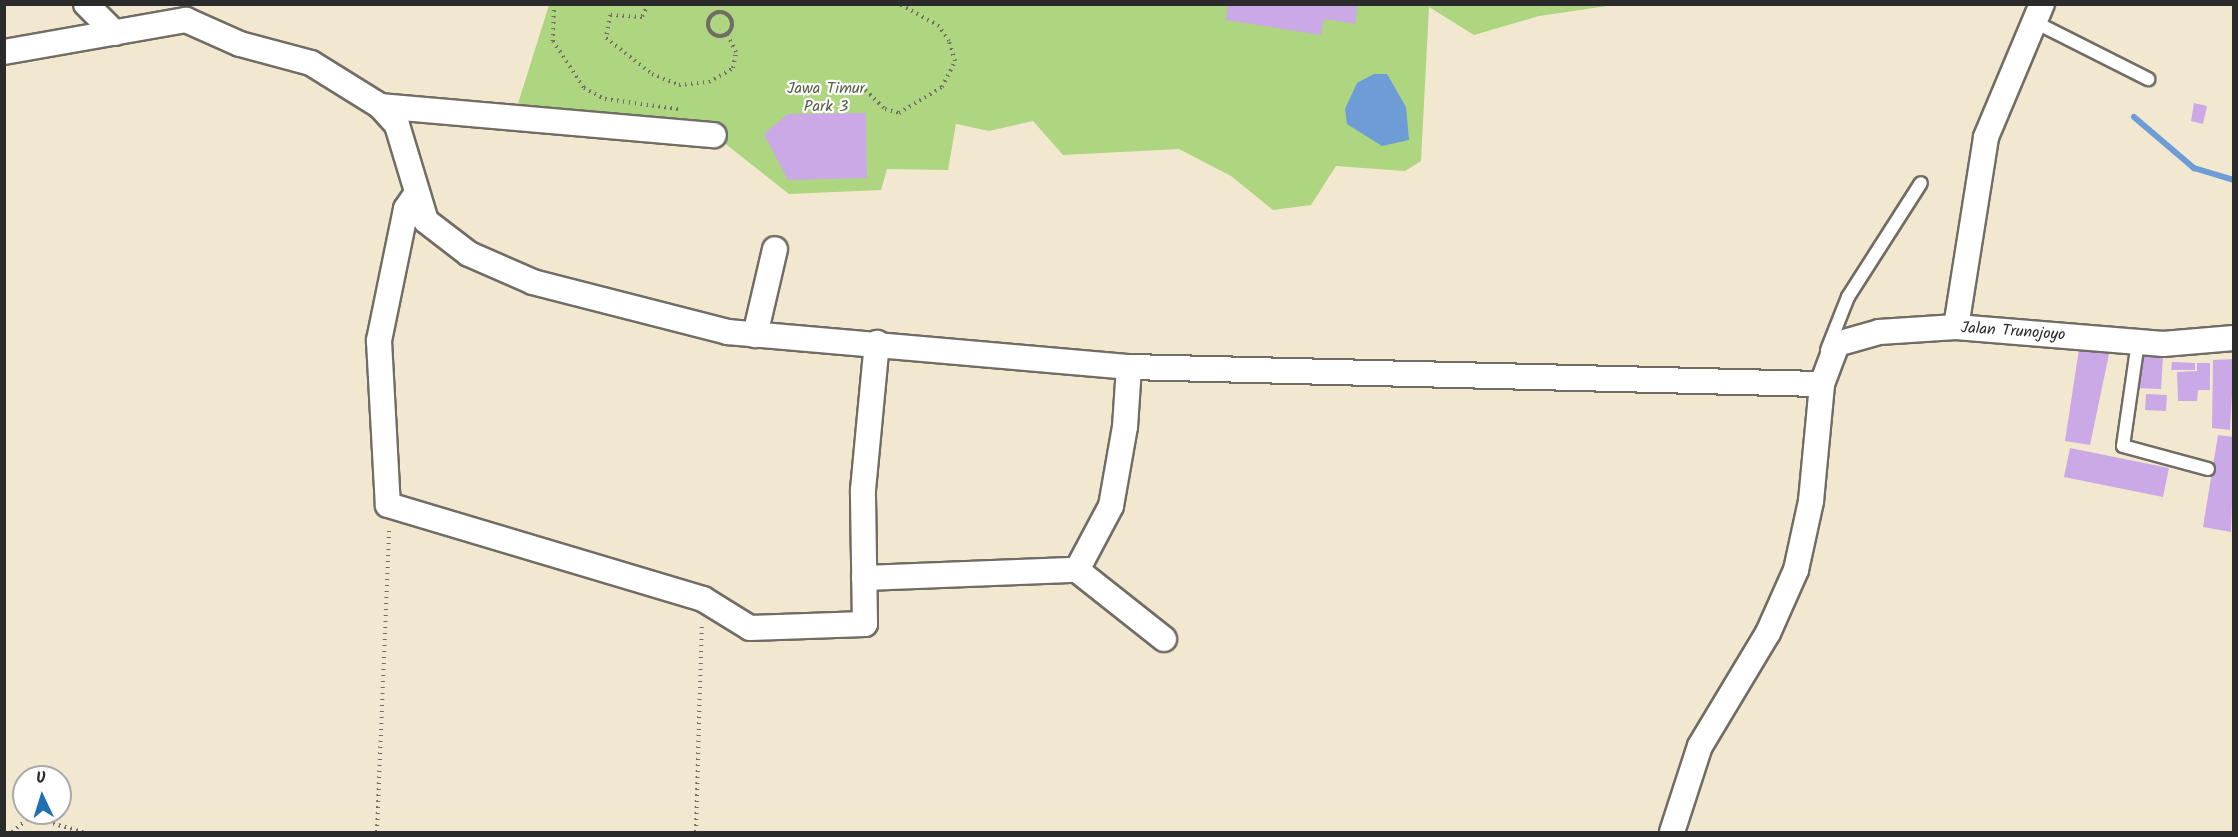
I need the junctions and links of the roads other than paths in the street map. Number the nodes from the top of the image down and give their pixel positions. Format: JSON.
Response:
{"nodes":[{"id":1,"x":86,"y":4,"type":"edge"},
{"id":2,"x":192,"y":12,"type":"edge"},
{"id":3,"x":2039,"y":14,"type":"edge"},
{"id":4,"x":115,"y":33,"type":"junction"},
{"id":5,"x":4,"y":52,"type":"edge"},
{"id":6,"x":2148,"y":79,"type":"dead end"},
{"id":7,"x":380,"y":106,"type":"junction"},
{"id":8,"x":714,"y":135,"type":"dead end"},
{"id":9,"x":1921,"y":183,"type":"dead end"},
{"id":10,"x":417,"y":193,"type":"junction"},
{"id":11,"x":775,"y":249,"type":"dead end"},
{"id":12,"x":1956,"y":327,"type":"junction"},
{"id":13,"x":755,"y":335,"type":"junction"},
{"id":14,"x":2234,"y":338,"type":"edge"},
{"id":15,"x":2138,"y":342,"type":"junction"},
{"id":16,"x":877,"y":343,"type":"junction"},
{"id":17,"x":1828,"y":357,"type":"junction"},
{"id":18,"x":1129,"y":367,"type":"junction"},
{"id":19,"x":1822,"y":384,"type":"junction"},
{"id":20,"x":2208,"y":469,"type":"dead end"},
{"id":21,"x":1077,"y":570,"type":"junction"},
{"id":22,"x":864,"y":578,"type":"junction"},
{"id":23,"x":1164,"y":639,"type":"dead end"},
{"id":24,"x":1672,"y":832,"type":"edge"}],
"edges":[{"from":1,"to":4,"type":"street"},
{"from":2,"to":4,"type":"street"},
{"from":2,"to":7,"type":"street"},
{"from":3,"to":6,"type":"lane"},
{"from":3,"to":12,"type":"street"},
{"from":4,"to":5,"type":"street"},
{"from":7,"to":8,"type":"street"},
{"from":7,"to":10,"type":"street"},
{"from":9,"to":17,"type":"lane"},
{"from":10,"to":13,"type":"street"},
{"from":10,"to":22,"type":"street"},
{"from":11,"to":13,"type":"street"},
{"from":12,"to":15,"type":"street","name":"Jalan Trunojoyo"},
{"from":12,"to":17,"type":"street","name":"Jalan Trunojoyo"},
{"from":13,"to":16,"type":"street"},
{"from":14,"to":15,"type":"street","name":"Jalan Trunojoyo"},
{"from":15,"to":20,"type":"lane"},
{"from":16,"to":18,"type":"street"},
{"from":16,"to":22,"type":"street"},
{"from":17,"to":19,"type":"street"},
{"from":18,"to":19,"type":"street"},
{"from":18,"to":21,"type":"street"},
{"from":19,"to":24,"type":"street"},
{"from":21,"to":22,"type":"street"},
{"from":21,"to":23,"type":"street"}]}
